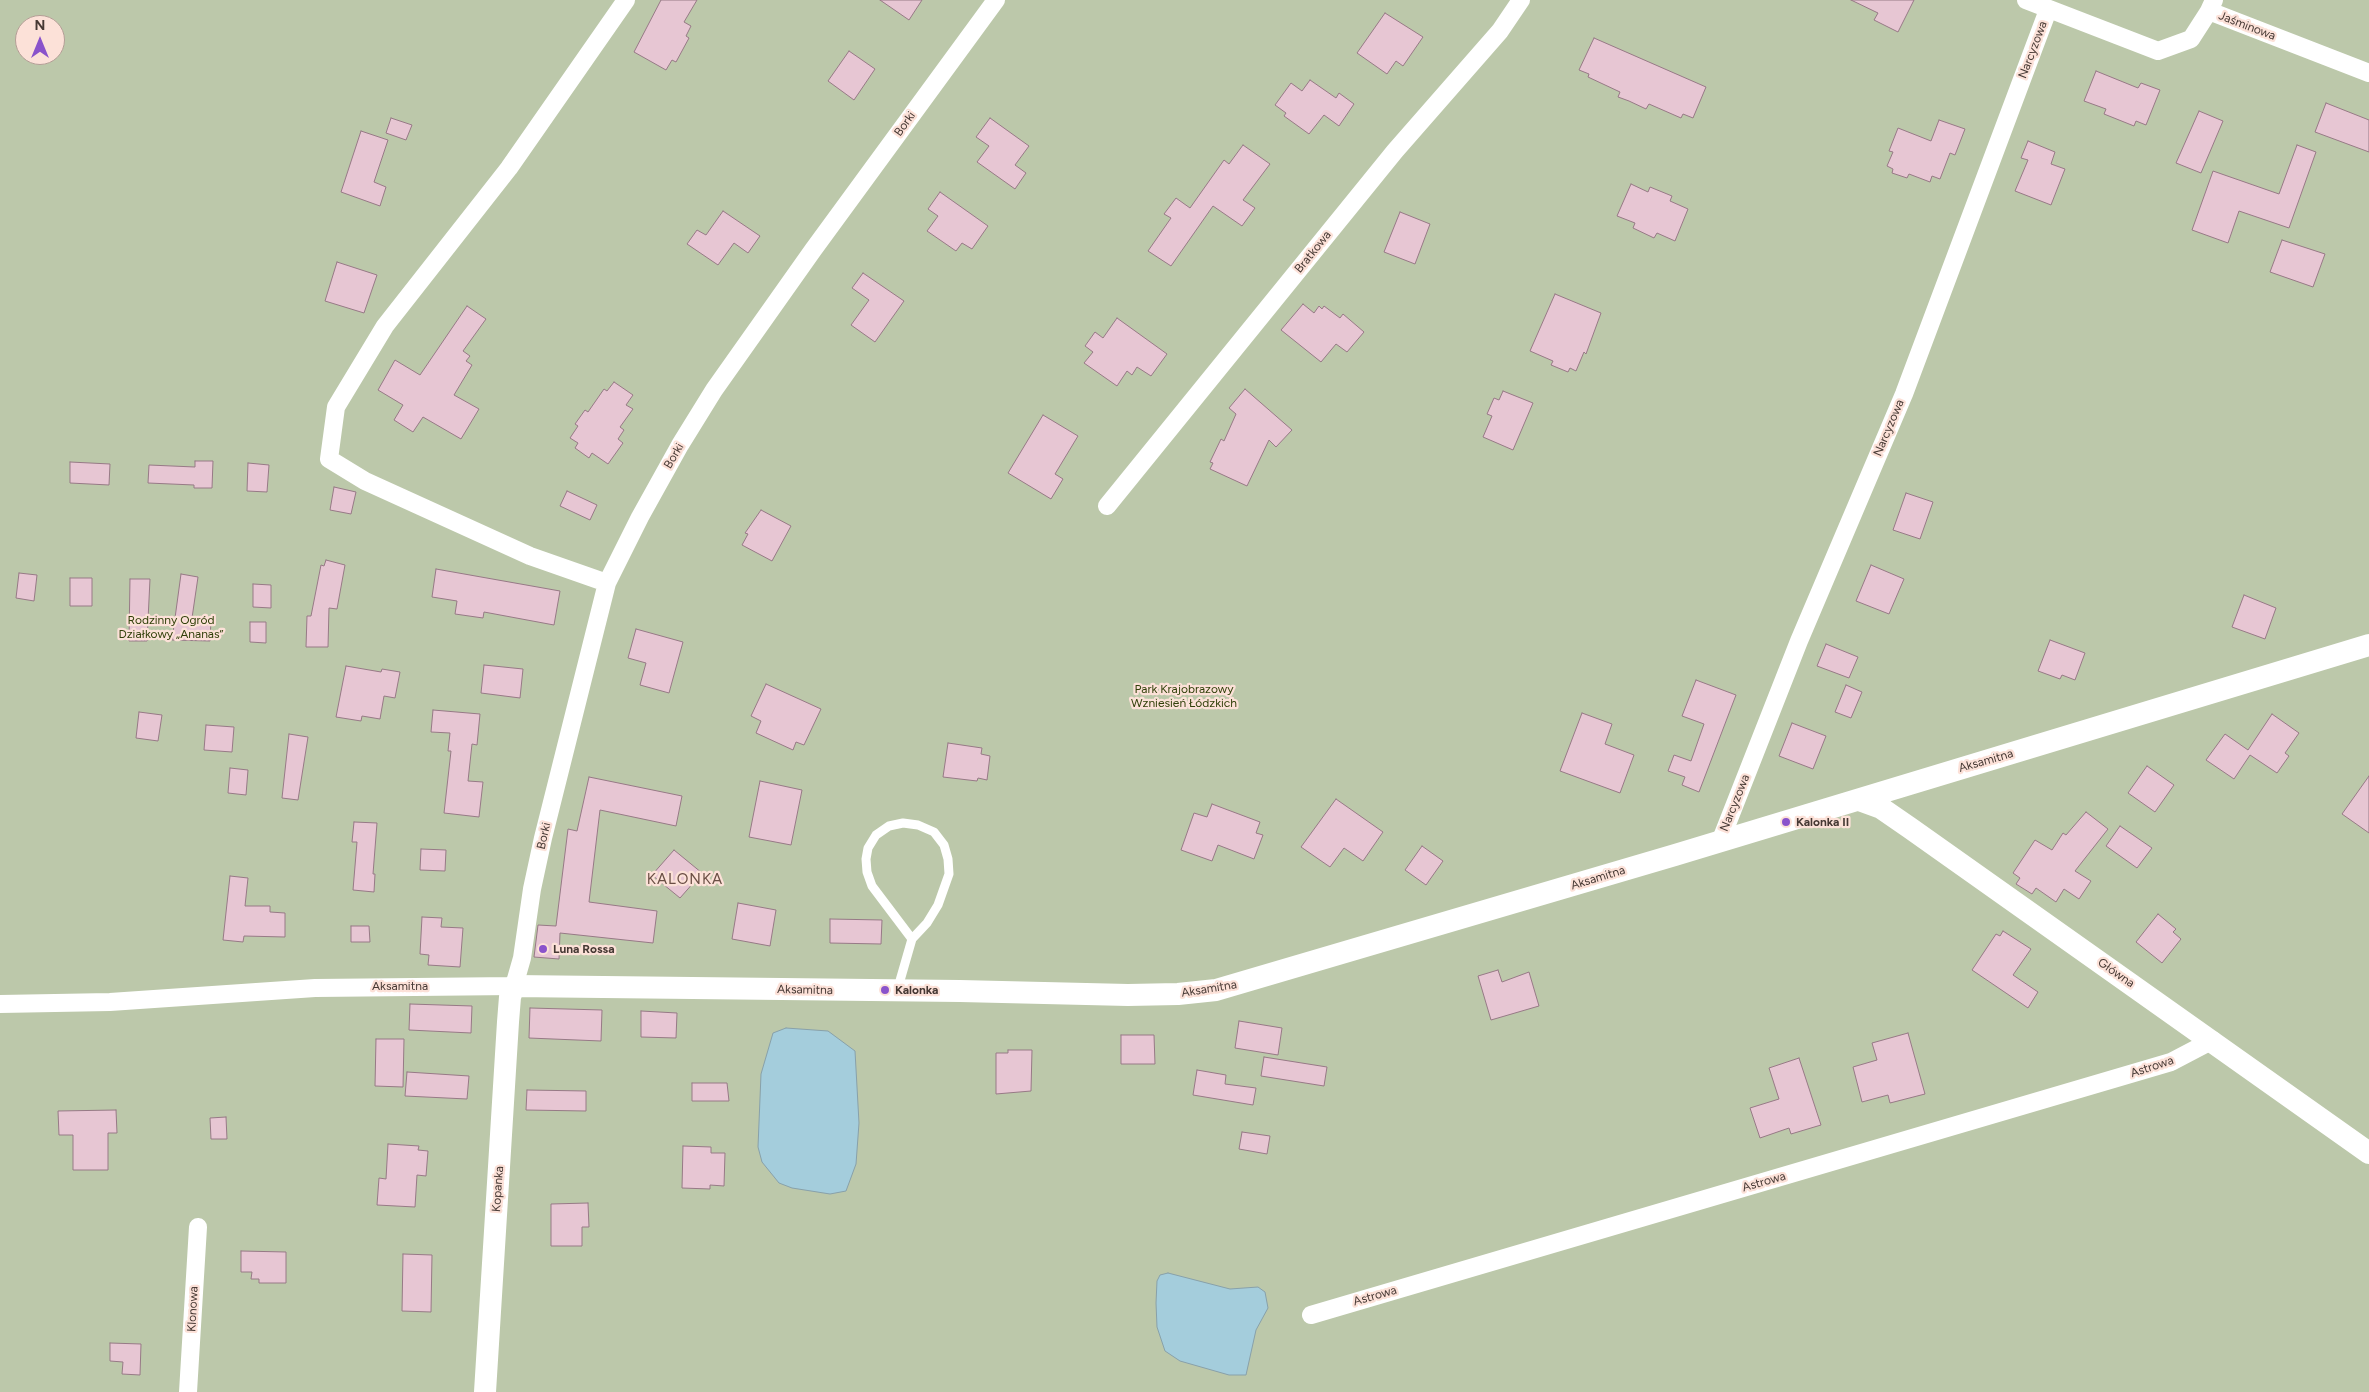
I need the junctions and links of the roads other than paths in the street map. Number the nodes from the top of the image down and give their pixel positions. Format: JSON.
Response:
{"nodes":[{"id":1,"x":626,"y":0,"type":"edge"},
{"id":2,"x":996,"y":0,"type":"edge"},
{"id":3,"x":1521,"y":0,"type":"edge"},
{"id":4,"x":2026,"y":0,"type":"edge"},
{"id":5,"x":2212,"y":6,"type":"edge"},
{"id":6,"x":2048,"y":10,"type":"junction"},
{"id":7,"x":2369,"y":73,"type":"edge"},
{"id":8,"x":1107,"y":506,"type":"dead end"},
{"id":9,"x":607,"y":583,"type":"junction"},
{"id":10,"x":2369,"y":645,"type":"edge"},
{"id":11,"x":1859,"y":800,"type":"junction"},
{"id":12,"x":1720,"y":842,"type":"junction"},
{"id":13,"x":912,"y":939,"type":"junction"},
{"id":14,"x":514,"y":986,"type":"junction"},
{"id":15,"x":897,"y":991,"type":"junction"},
{"id":16,"x":0,"y":1004,"type":"edge"},
{"id":17,"x":2213,"y":1040,"type":"junction"},
{"id":18,"x":2369,"y":1153,"type":"edge"},
{"id":19,"x":198,"y":1227,"type":"dead end"},
{"id":20,"x":1311,"y":1315,"type":"dead end"},
{"id":21,"x":188,"y":1392,"type":"edge"},
{"id":22,"x":486,"y":1392,"type":"edge"}],
"edges":[{"from":1,"to":9,"type":"street"},
{"from":2,"to":9,"type":"street","name":"Borki"},
{"from":3,"to":8,"type":"street","name":"Bratkowa"},
{"from":4,"to":6,"type":"street","name":"Jaśminowa"},
{"from":5,"to":6,"type":"street","name":"Jaśminowa"},
{"from":5,"to":7,"type":"street","name":"Jaśminowa"},
{"from":6,"to":12,"type":"street","name":"Narcyzowa"},
{"from":9,"to":14,"type":"street","name":"Borki"},
{"from":10,"to":11,"type":"street","name":"Aksamitna"},
{"from":11,"to":12,"type":"street","name":"Aksamitna"},
{"from":11,"to":17,"type":"street","name":"Główna"},
{"from":12,"to":15,"type":"street","name":"Aksamitna"},
{"from":13,"to":13,"type":"lane"},
{"from":13,"to":15,"type":"lane"},
{"from":14,"to":15,"type":"street","name":"Aksamitna"},
{"from":14,"to":16,"type":"street","name":"Aksamitna"},
{"from":14,"to":22,"type":"street","name":"Kopanka"},
{"from":17,"to":18,"type":"street","name":"Główna"},
{"from":17,"to":20,"type":"street","name":"Astrowa"},
{"from":19,"to":21,"type":"street","name":"Klonowa"}]}
